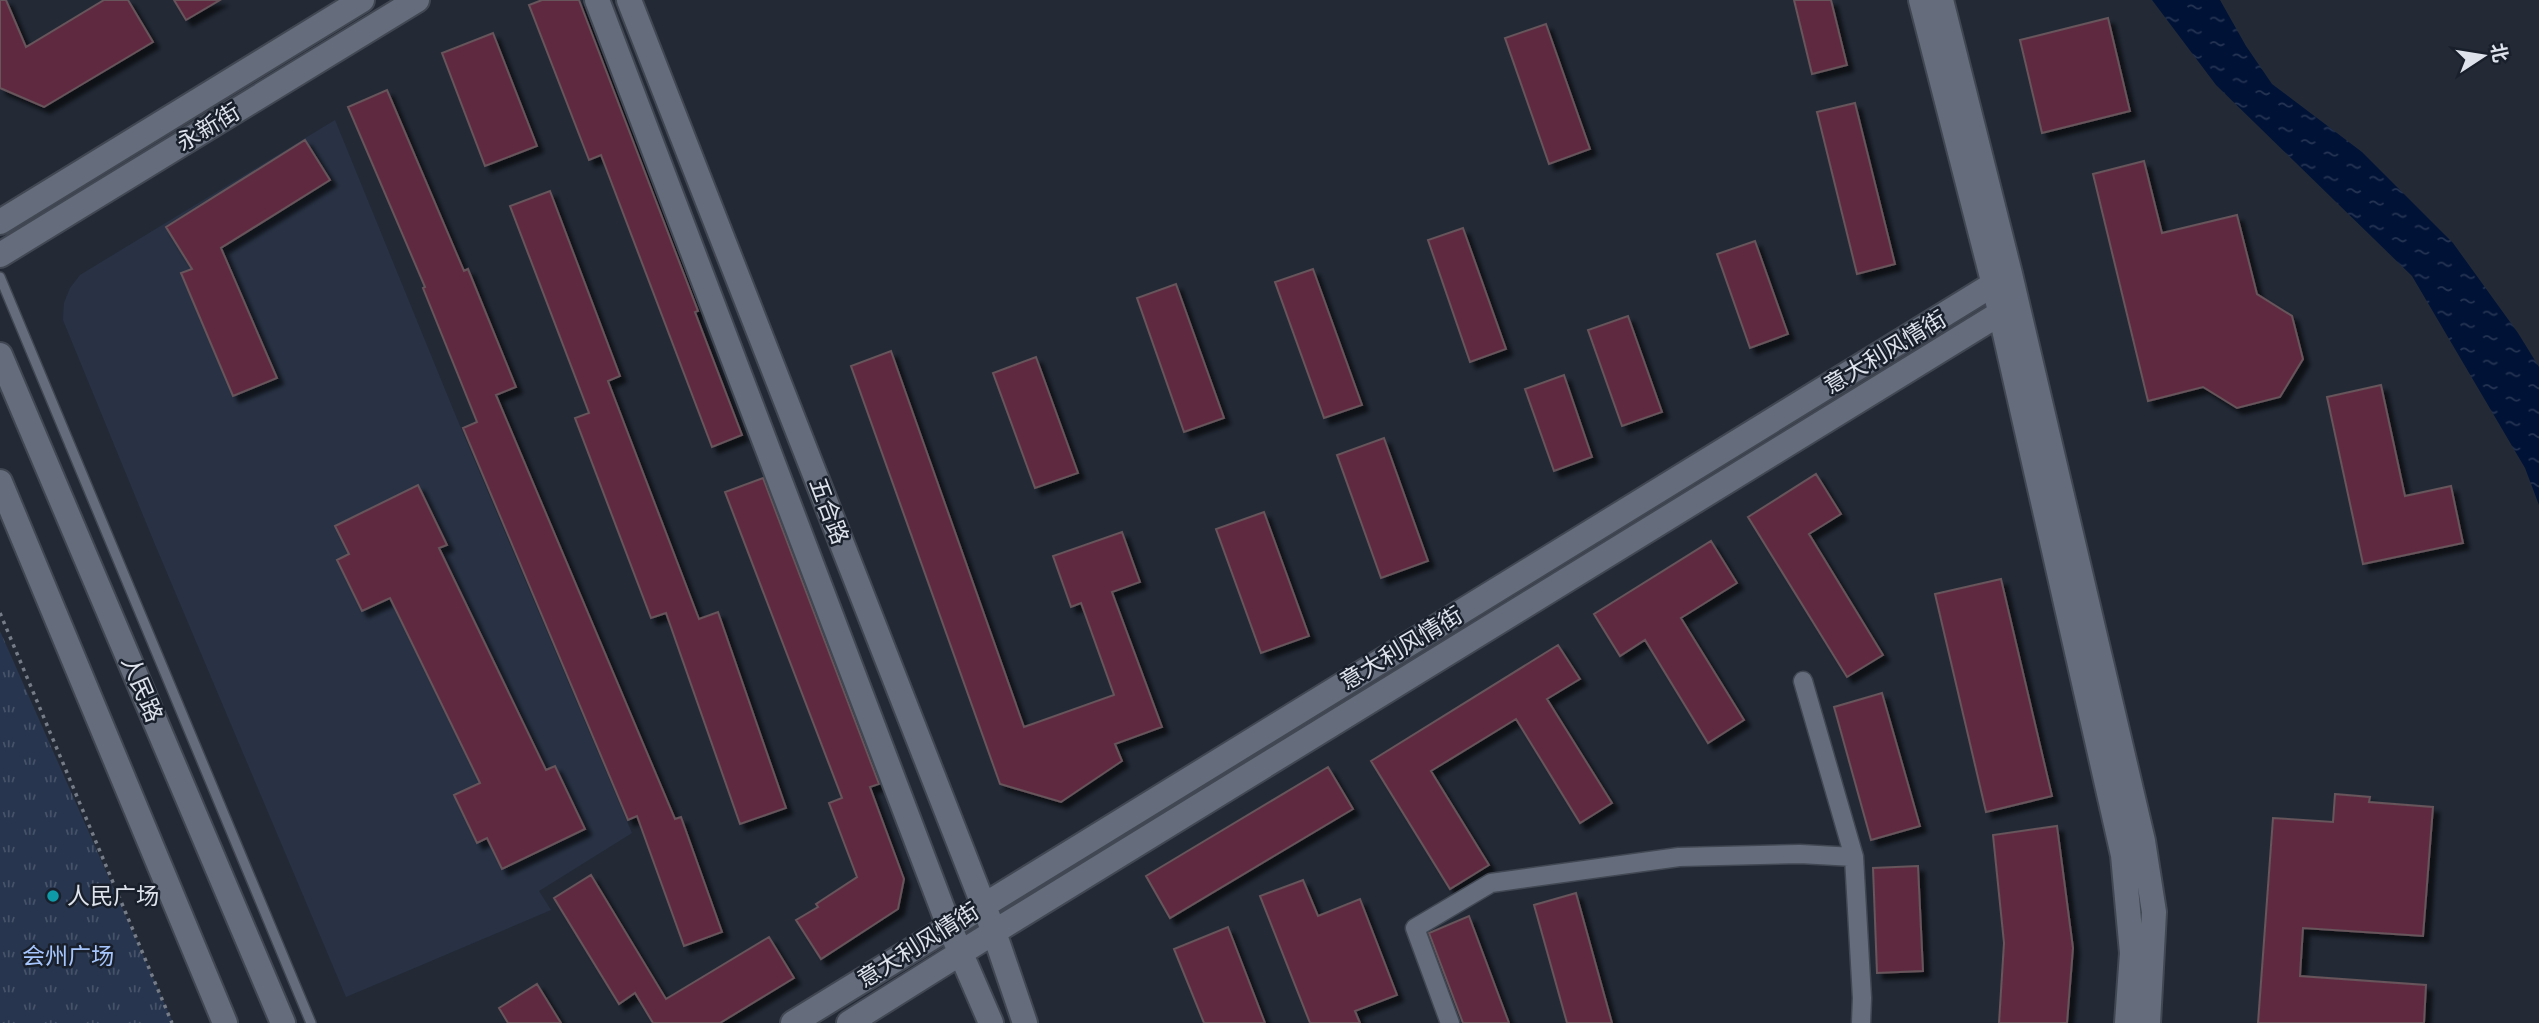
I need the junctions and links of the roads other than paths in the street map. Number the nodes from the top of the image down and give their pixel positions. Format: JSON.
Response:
{"nodes":[{"id":1,"x":362,"y":0,"type":"edge"},
{"id":2,"x":416,"y":0,"type":"edge"},
{"id":3,"x":597,"y":0,"type":"edge"},
{"id":4,"x":629,"y":0,"type":"edge"},
{"id":5,"x":1921,"y":0,"type":"edge"},
{"id":6,"x":1941,"y":0,"type":"edge"},
{"id":7,"x":0,"y":222,"type":"edge"},
{"id":8,"x":0,"y":255,"type":"edge"},
{"id":9,"x":0,"y":277,"type":"edge"},
{"id":10,"x":2002,"y":279,"type":"junction"},
{"id":11,"x":2008,"y":310,"type":"junction"},
{"id":12,"x":0,"y":355,"type":"edge"},
{"id":13,"x":0,"y":482,"type":"edge"},
{"id":14,"x":1804,"y":681,"type":"dead end"},
{"id":15,"x":1854,"y":858,"type":"junction"},
{"id":16,"x":983,"y":905,"type":"junction"},
{"id":17,"x":949,"y":926,"type":"junction"},
{"id":18,"x":994,"y":932,"type":"junction"},
{"id":19,"x":962,"y":952,"type":"junction"},
{"id":20,"x":225,"y":1023,"type":"edge"},
{"id":21,"x":284,"y":1023,"type":"edge"},
{"id":22,"x":311,"y":1023,"type":"edge"},
{"id":23,"x":793,"y":1023,"type":"edge"},
{"id":24,"x":849,"y":1023,"type":"edge"},
{"id":25,"x":991,"y":1023,"type":"edge"},
{"id":26,"x":1025,"y":1023,"type":"edge"},
{"id":27,"x":1450,"y":1023,"type":"edge"},
{"id":28,"x":1861,"y":1023,"type":"edge"},
{"id":29,"x":2127,"y":1023,"type":"edge"},
{"id":30,"x":2148,"y":1023,"type":"edge"}],
"edges":[{"from":1,"to":7,"type":"street","name":"永新街"},
{"from":2,"to":8,"type":"street","name":"永新街"},
{"from":3,"to":17,"type":"street","name":"五合路"},
{"from":4,"to":16,"type":"street","name":"五合路"},
{"from":5,"to":10,"type":"street"},
{"from":6,"to":10,"type":"street"},
{"from":9,"to":22,"type":"lane"},
{"from":10,"to":11,"type":"street"},
{"from":10,"to":16,"type":"street","name":"意大利风情街"},
{"from":11,"to":18,"type":"street","name":"意大利风情街"},
{"from":11,"to":29,"type":"street"},
{"from":11,"to":30,"type":"street"},
{"from":12,"to":21,"type":"street","name":"人民路"},
{"from":13,"to":20,"type":"street"},
{"from":14,"to":15,"type":"street"},
{"from":15,"to":27,"type":"street"},
{"from":15,"to":28,"type":"street"},
{"from":16,"to":17,"type":"street","name":"意大利风情街"},
{"from":16,"to":18,"type":"street","name":"五合路"},
{"from":17,"to":19,"type":"street","name":"五合路"},
{"from":17,"to":23,"type":"street","name":"意大利风情街"},
{"from":18,"to":19,"type":"street","name":"意大利风情街"},
{"from":18,"to":26,"type":"street","name":"五合路"},
{"from":19,"to":24,"type":"street","name":"意大利风情街"},
{"from":19,"to":25,"type":"street","name":"五合路"}]}
